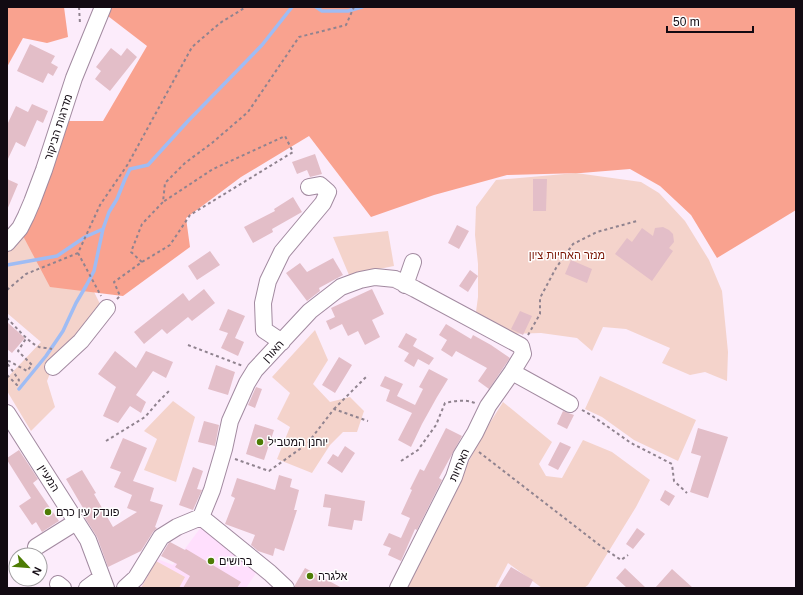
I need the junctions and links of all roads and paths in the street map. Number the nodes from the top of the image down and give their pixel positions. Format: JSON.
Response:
{"nodes":[{"id":1,"x":103,"y":7,"type":"edge"},
{"id":2,"x":246,"y":7,"type":"edge"},
{"id":3,"x":354,"y":7,"type":"edge"},
{"id":4,"x":309,"y":187,"type":"dead end"},
{"id":5,"x":163,"y":202,"type":"junction"},
{"id":6,"x":637,"y":221,"type":"dead end"},
{"id":7,"x":7,"y":243,"type":"edge"},
{"id":8,"x":78,"y":253,"type":"junction"},
{"id":9,"x":142,"y":262,"type":"junction"},
{"id":10,"x":413,"y":262,"type":"dead end"},
{"id":11,"x":405,"y":285,"type":"junction"},
{"id":12,"x":7,"y":290,"type":"edge"},
{"id":13,"x":107,"y":308,"type":"junction"},
{"id":14,"x":7,"y":318,"type":"edge"},
{"id":15,"x":27,"y":338,"type":"junction"},
{"id":16,"x":282,"y":342,"type":"junction"},
{"id":17,"x":188,"y":345,"type":"dead end"},
{"id":18,"x":521,"y":346,"type":"junction"},
{"id":19,"x":55,"y":350,"type":"dead end"},
{"id":20,"x":53,"y":367,"type":"dead end"},
{"id":21,"x":255,"y":370,"type":"junction"},
{"id":22,"x":512,"y":372,"type":"junction"},
{"id":23,"x":7,"y":375,"type":"edge"},
{"id":24,"x":368,"y":376,"type":"dead end"},
{"id":25,"x":170,"y":390,"type":"dead end"},
{"id":26,"x":570,"y":404,"type":"joint"},
{"id":27,"x":334,"y":409,"type":"junction"},
{"id":28,"x":486,"y":410,"type":"junction"},
{"id":29,"x":7,"y":413,"type":"edge"},
{"id":30,"x":368,"y":421,"type":"dead end"},
{"id":31,"x":106,"y":441,"type":"dead end"},
{"id":32,"x":468,"y":444,"type":"junction"},
{"id":33,"x":223,"y":454,"type":"junction"},
{"id":34,"x":401,"y":461,"type":"dead end"},
{"id":35,"x":687,"y":493,"type":"dead end"},
{"id":36,"x":201,"y":517,"type":"junction"},
{"id":37,"x":76,"y":522,"type":"junction"},
{"id":38,"x":36,"y":547,"type":"dead end"},
{"id":39,"x":628,"y":555,"type":"dead end"},
{"id":40,"x":104,"y":582,"type":"edge"},
{"id":41,"x":87,"y":588,"type":"edge"},
{"id":42,"x":125,"y":588,"type":"edge"},
{"id":43,"x":286,"y":588,"type":"edge"},
{"id":44,"x":398,"y":588,"type":"edge"}],
"edges":[{"from":1,"to":7,"type":"street","name":"מדרגות הביקור"},
{"from":2,"to":8,"type":"path"},
{"from":3,"to":5,"type":"path"},
{"from":4,"to":16,"type":"street"},
{"from":5,"to":9,"type":"path"},
{"from":5,"to":9,"type":"path"},
{"from":6,"to":18,"type":"path"},
{"from":8,"to":12,"type":"path"},
{"from":8,"to":13,"type":"path"},
{"from":9,"to":13,"type":"path"},
{"from":10,"to":11,"type":"street"},
{"from":11,"to":16,"type":"street","name":"האורן"},
{"from":11,"to":18,"type":"street","name":"האורן"},
{"from":13,"to":20,"type":"street"},
{"from":14,"to":15,"type":"path"},
{"from":15,"to":19,"type":"path"},
{"from":15,"to":23,"type":"path"},
{"from":16,"to":21,"type":"street","name":"האורן"},
{"from":17,"to":21,"type":"path"},
{"from":18,"to":22,"type":"street","name":"האחיות"},
{"from":21,"to":33,"type":"street","name":"האורן"},
{"from":22,"to":26,"type":"street"},
{"from":22,"to":28,"type":"street","name":"האחיות"},
{"from":24,"to":27,"type":"path"},
{"from":25,"to":31,"type":"path"},
{"from":26,"to":35,"type":"path"},
{"from":27,"to":30,"type":"path"},
{"from":27,"to":33,"type":"path"},
{"from":28,"to":32,"type":"street","name":"האחיות"},
{"from":28,"to":34,"type":"path"},
{"from":29,"to":37,"type":"street","name":"המעיין"},
{"from":32,"to":39,"type":"path"},
{"from":32,"to":44,"type":"street","name":"האחיות"},
{"from":33,"to":36,"type":"street","name":"האורן"},
{"from":36,"to":42,"type":"street"},
{"from":36,"to":43,"type":"street"},
{"from":37,"to":38,"type":"street"},
{"from":37,"to":40,"type":"street","name":"המעיין"},
{"from":40,"to":41,"type":"street"}]}
